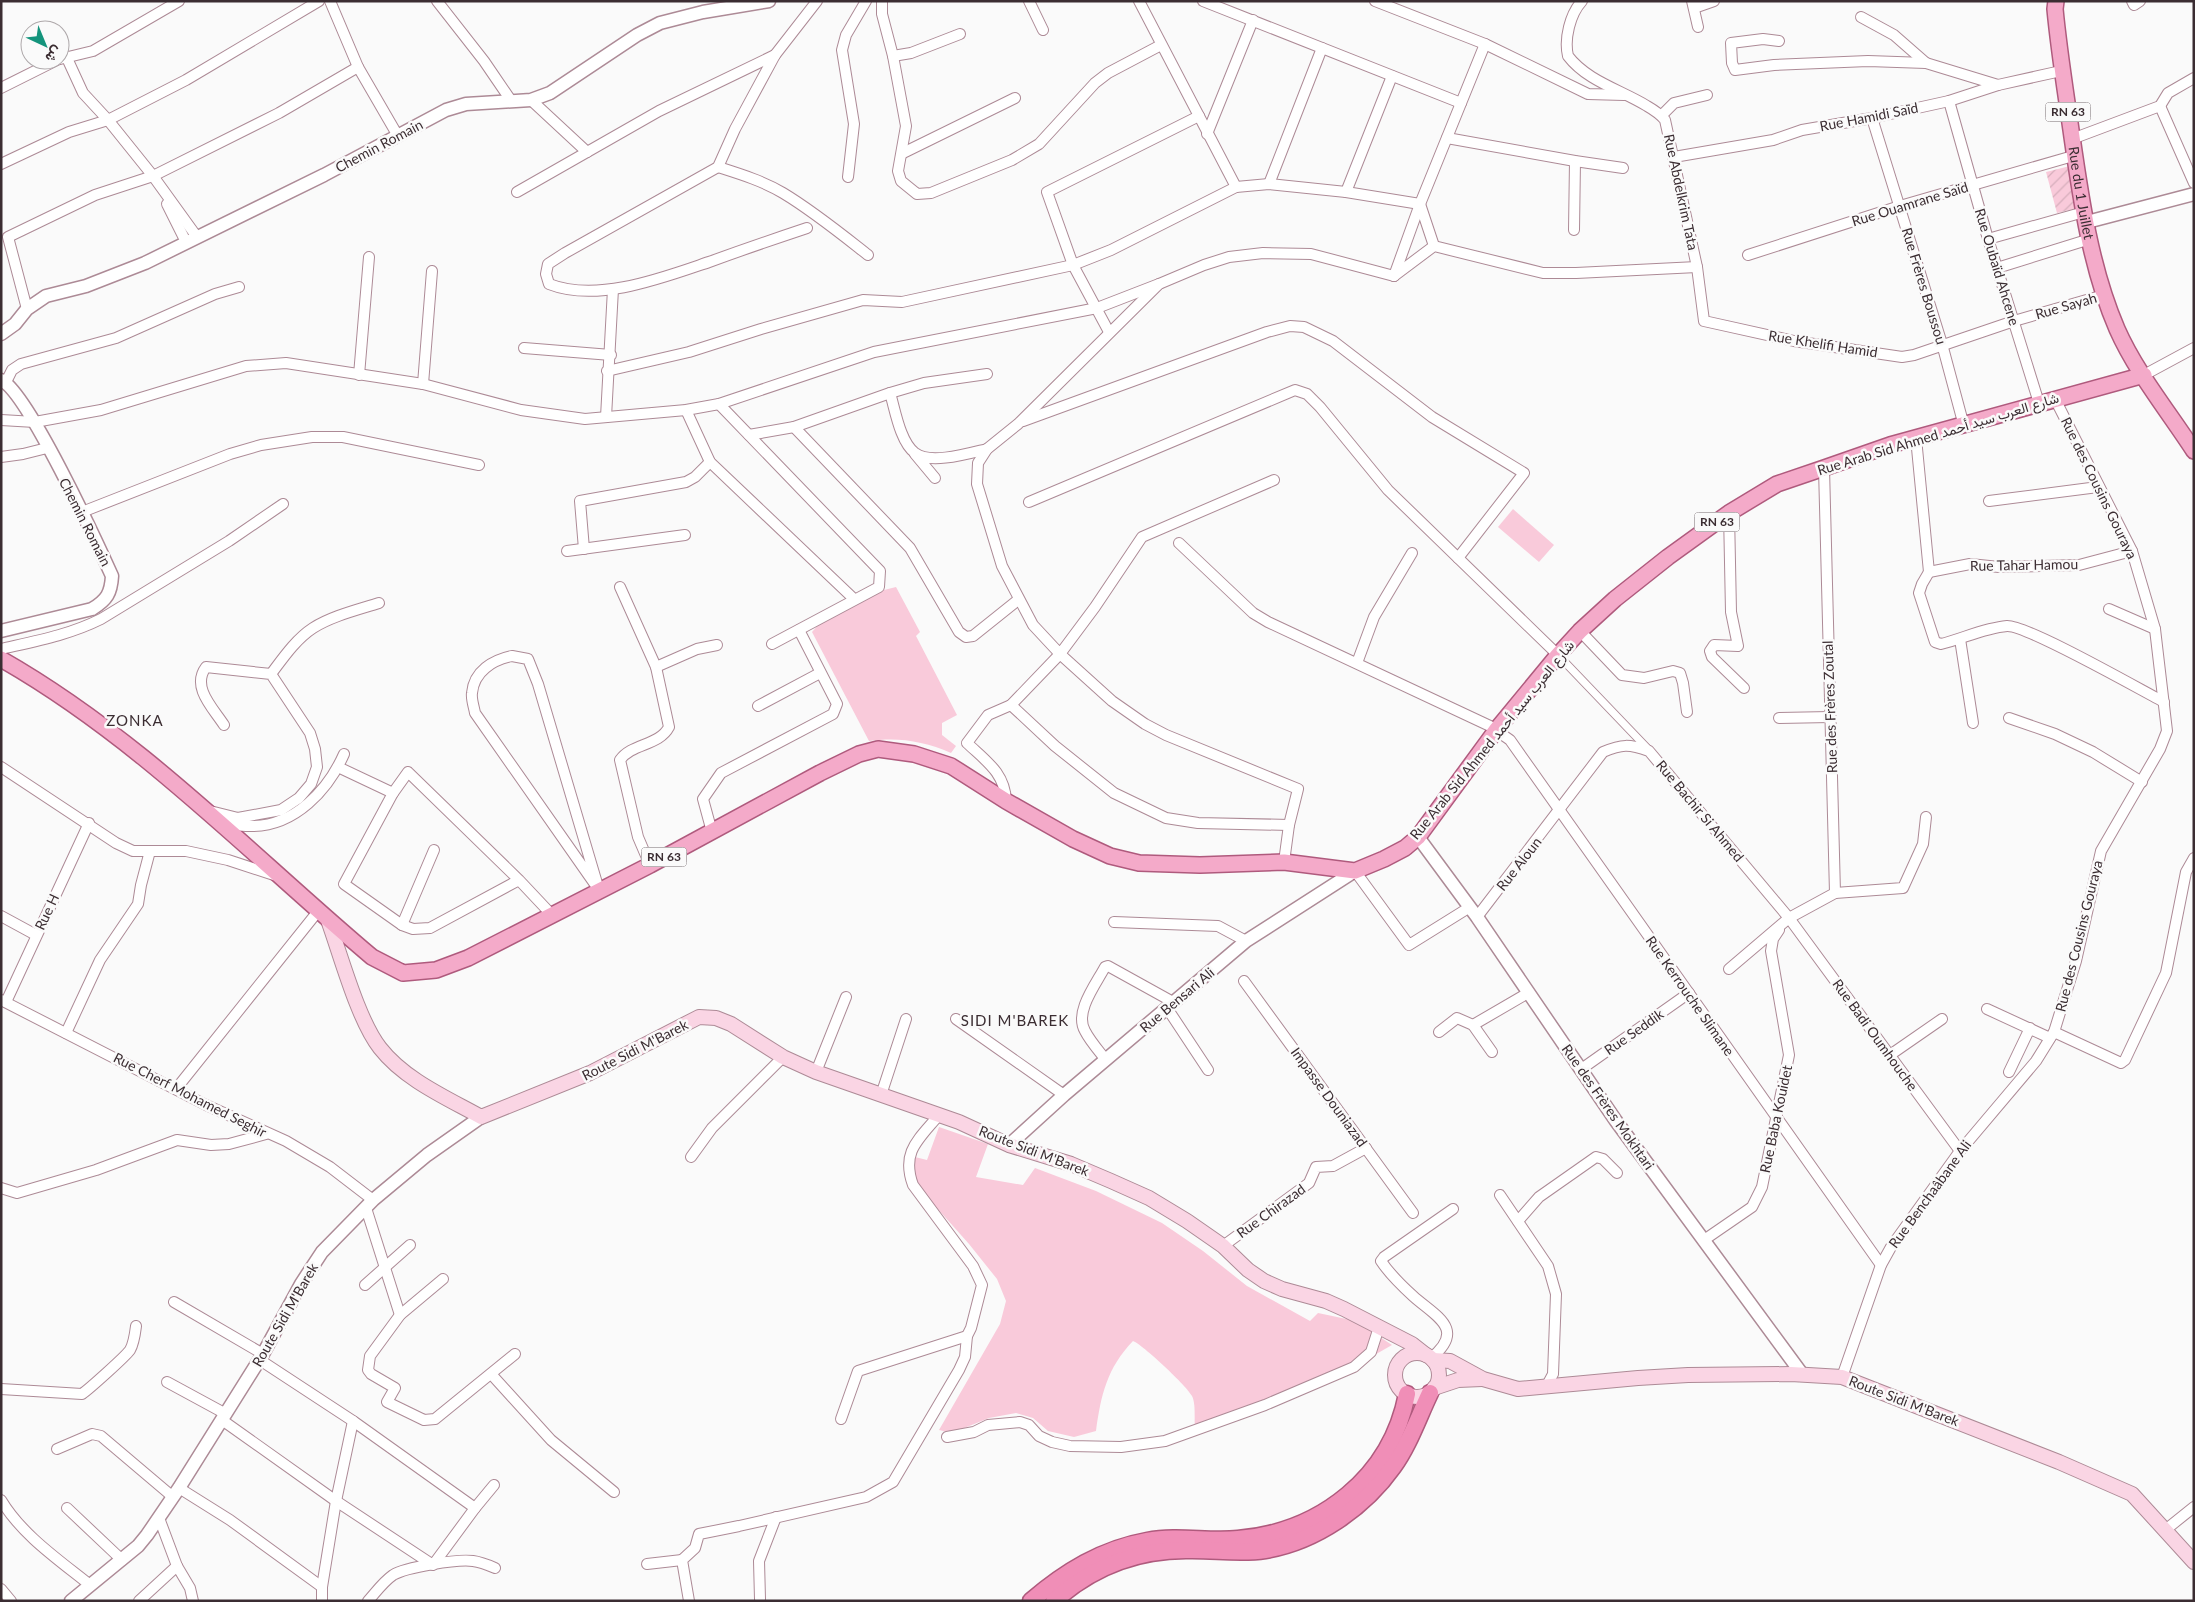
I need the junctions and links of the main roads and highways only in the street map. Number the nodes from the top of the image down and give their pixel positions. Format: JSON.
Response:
{"nodes":[{"id":1,"x":2056,"y":1,"type":"edge"},
{"id":2,"x":2144,"y":375,"type":"junction"},
{"id":3,"x":2194,"y":451,"type":"edge"},
{"id":4,"x":1,"y":659,"type":"edge"},
{"id":5,"x":323,"y":915,"type":"junction"},
{"id":6,"x":1392,"y":1334,"type":"junction"},
{"id":7,"x":1430,"y":1358,"type":"junction"},
{"id":8,"x":1398,"y":1365,"type":"junction"},
{"id":9,"x":1482,"y":1379,"type":"junction"},
{"id":10,"x":1432,"y":1390,"type":"junction"},
{"id":11,"x":1406,"y":1394,"type":"junction"},
{"id":12,"x":2194,"y":1562,"type":"edge"},
{"id":13,"x":1031,"y":1601,"type":"edge"},
{"id":14,"x":1054,"y":1601,"type":"edge"}],
"edges":[{"from":1,"to":2,"type":"main road","name":"Rue du 1 Juillet","number":"RN 63"},
{"from":2,"to":3,"type":"main road","name":"Rue du 1 Juillet"},
{"from":2,"to":5,"type":"main road","name":"Rue Arab Sid Ahmed شارع العرب سيد أحمد","number":"RN 63"},
{"from":4,"to":5,"type":"main road","number":"RN 63"},
{"from":5,"to":6,"type":"main road","name":"Route Sidi M'Barek"},
{"from":6,"to":7,"type":"main road","name":"Route Sidi M'Barek"},
{"from":6,"to":8,"type":"main road"},
{"from":7,"to":8,"type":"main road"},
{"from":7,"to":9,"type":"main road","name":"Route Sidi M'Barek"},
{"from":7,"to":10,"type":"main road"},
{"from":8,"to":11,"type":"main road"},
{"from":9,"to":10,"type":"main road","name":"Route Sidi M'Barek"},
{"from":9,"to":12,"type":"main road","name":"Route Sidi M'Barek"},
{"from":10,"to":11,"type":"main road"},
{"from":10,"to":14,"type":"highway"},
{"from":11,"to":13,"type":"highway"}]}
